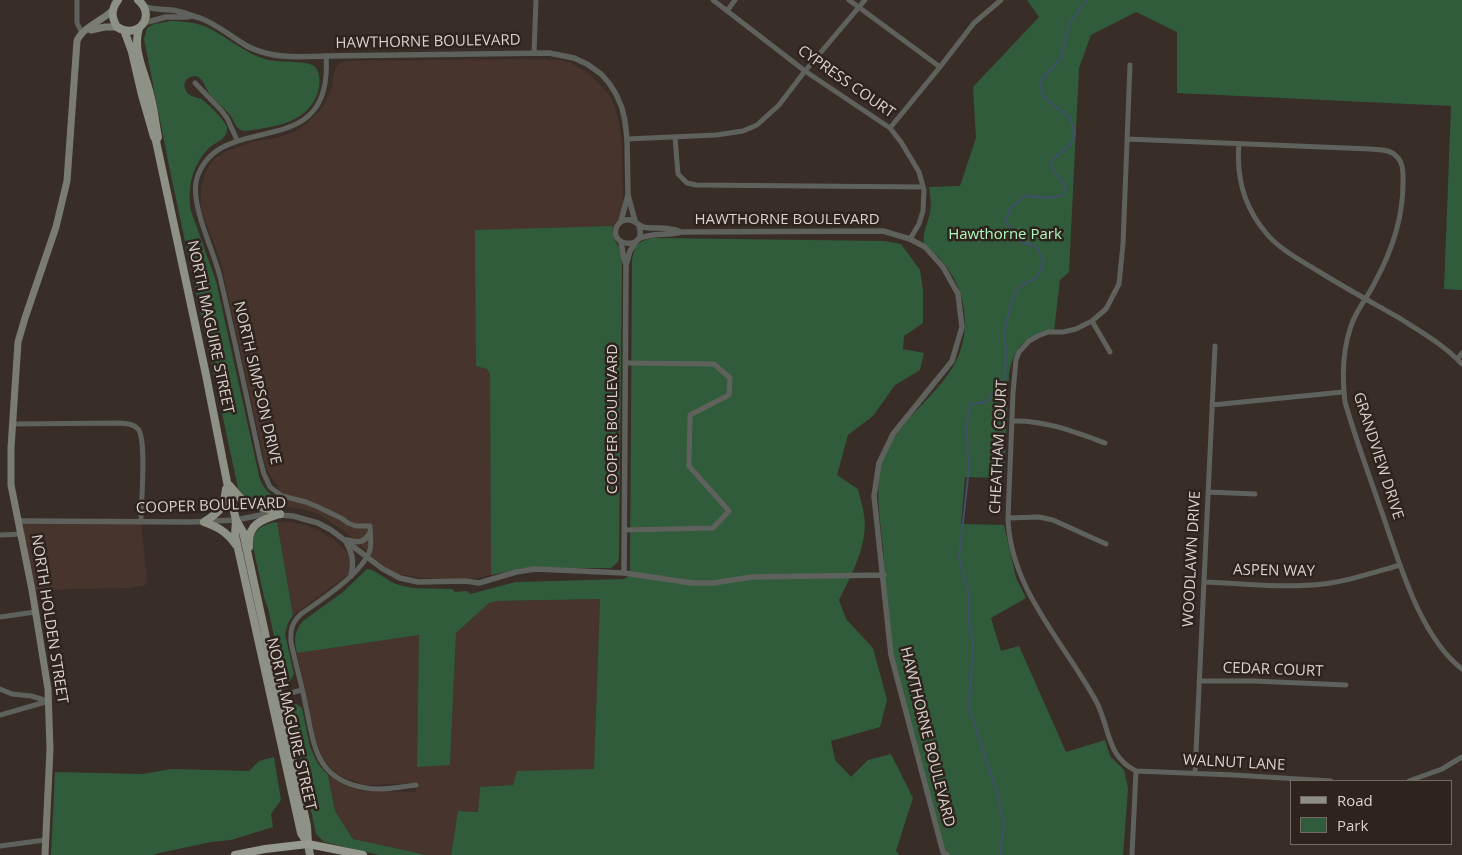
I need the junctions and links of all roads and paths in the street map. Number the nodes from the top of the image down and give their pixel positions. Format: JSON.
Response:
{"nodes":[{"id":1,"x":77,"y":0,"type":"edge"},
{"id":2,"x":119,"y":0,"type":"edge"},
{"id":3,"x":536,"y":0,"type":"edge"},
{"id":4,"x":713,"y":0,"type":"edge"},
{"id":5,"x":735,"y":0,"type":"edge"},
{"id":6,"x":849,"y":0,"type":"edge"},
{"id":7,"x":865,"y":0,"type":"edge"},
{"id":8,"x":1001,"y":0,"type":"edge"},
{"id":9,"x":141,"y":3,"type":"edge"},
{"id":10,"x":859,"y":8,"type":"junction"},
{"id":11,"x":727,"y":11,"type":"junction"},
{"id":12,"x":112,"y":12,"type":"junction"},
{"id":13,"x":192,"y":16,"type":"junction"},
{"id":14,"x":141,"y":25,"type":"junction"},
{"id":15,"x":121,"y":28,"type":"junction"},
{"id":16,"x":85,"y":31,"type":"junction"},
{"id":17,"x":534,"y":53,"type":"junction"},
{"id":18,"x":326,"y":56,"type":"junction"},
{"id":19,"x":1130,"y":65,"type":"dead end"},
{"id":20,"x":940,"y":67,"type":"junction"},
{"id":21,"x":805,"y":70,"type":"junction"},
{"id":22,"x":195,"y":83,"type":"dead end"},
{"id":23,"x":890,"y":128,"type":"junction"},
{"id":24,"x":674,"y":137,"type":"junction"},
{"id":25,"x":1127,"y":138,"type":"junction"},
{"id":26,"x":627,"y":139,"type":"junction"},
{"id":27,"x":156,"y":140,"type":"junction"},
{"id":28,"x":237,"y":140,"type":"junction"},
{"id":29,"x":1239,"y":144,"type":"junction"},
{"id":30,"x":923,"y":187,"type":"junction"},
{"id":31,"x":628,"y":195,"type":"junction"},
{"id":32,"x":621,"y":221,"type":"junction"},
{"id":33,"x":637,"y":224,"type":"junction"},
{"id":34,"x":681,"y":232,"type":"junction"},
{"id":35,"x":910,"y":239,"type":"junction"},
{"id":36,"x":637,"y":240,"type":"junction"},
{"id":37,"x":621,"y":242,"type":"junction"},
{"id":38,"x":626,"y":265,"type":"junction"},
{"id":39,"x":1366,"y":298,"type":"junction"},
{"id":40,"x":1092,"y":321,"type":"junction"},
{"id":41,"x":1215,"y":346,"type":"dead end"},
{"id":42,"x":1110,"y":352,"type":"dead end"},
{"id":43,"x":1462,"y":353,"type":"edge"},
{"id":44,"x":1457,"y":359,"type":"junction"},
{"id":45,"x":626,"y":363,"type":"junction"},
{"id":46,"x":1462,"y":364,"type":"edge"},
{"id":47,"x":1344,"y":392,"type":"junction"},
{"id":48,"x":1212,"y":404,"type":"junction"},
{"id":49,"x":1012,"y":421,"type":"junction"},
{"id":50,"x":12,"y":424,"type":"junction"},
{"id":51,"x":1105,"y":443,"type":"dead end"},
{"id":52,"x":227,"y":482,"type":"junction"},
{"id":53,"x":1208,"y":492,"type":"junction"},
{"id":54,"x":1256,"y":494,"type":"dead end"},
{"id":55,"x":280,"y":514,"type":"junction"},
{"id":56,"x":1008,"y":518,"type":"junction"},
{"id":57,"x":236,"y":520,"type":"junction"},
{"id":58,"x":19,"y":521,"type":"junction"},
{"id":59,"x":141,"y":521,"type":"junction"},
{"id":60,"x":204,"y":522,"type":"junction"},
{"id":61,"x":625,"y":530,"type":"junction"},
{"id":62,"x":370,"y":533,"type":"junction"},
{"id":63,"x":22,"y":534,"type":"junction"},
{"id":64,"x":0,"y":536,"type":"edge"},
{"id":65,"x":345,"y":540,"type":"junction"},
{"id":66,"x":1106,"y":544,"type":"dead end"},
{"id":67,"x":237,"y":546,"type":"junction"},
{"id":68,"x":366,"y":557,"type":"junction"},
{"id":69,"x":250,"y":564,"type":"junction"},
{"id":70,"x":1400,"y":565,"type":"junction"},
{"id":71,"x":624,"y":573,"type":"junction"},
{"id":72,"x":884,"y":575,"type":"junction"},
{"id":73,"x":351,"y":576,"type":"junction"},
{"id":74,"x":1205,"y":582,"type":"junction"},
{"id":75,"x":35,"y":612,"type":"junction"},
{"id":76,"x":0,"y":617,"type":"edge"},
{"id":77,"x":1462,"y":669,"type":"edge"},
{"id":78,"x":1199,"y":681,"type":"junction"},
{"id":79,"x":1346,"y":685,"type":"dead end"},
{"id":80,"x":0,"y":689,"type":"edge"},
{"id":81,"x":302,"y":690,"type":"junction"},
{"id":82,"x":279,"y":696,"type":"junction"},
{"id":83,"x":49,"y":701,"type":"junction"},
{"id":84,"x":0,"y":715,"type":"edge"},
{"id":85,"x":1462,"y":757,"type":"edge"},
{"id":86,"x":1136,"y":771,"type":"junction"},
{"id":87,"x":1195,"y":774,"type":"junction"},
{"id":88,"x":1312,"y":780,"type":"edge"},
{"id":89,"x":1412,"y":780,"type":"edge"},
{"id":90,"x":416,"y":785,"type":"dead end"},
{"id":91,"x":45,"y":840,"type":"junction"},
{"id":92,"x":308,"y":844,"type":"junction"},
{"id":93,"x":0,"y":846,"type":"edge"},
{"id":94,"x":44,"y":855,"type":"edge"},
{"id":95,"x":235,"y":855,"type":"edge"},
{"id":96,"x":310,"y":855,"type":"edge"},
{"id":97,"x":363,"y":855,"type":"edge"},
{"id":98,"x":947,"y":855,"type":"edge"},
{"id":99,"x":1132,"y":855,"type":"edge"}],
"edges":[{"from":1,"to":16,"type":"street"},
{"from":2,"to":12,"type":"main road"},
{"from":3,"to":17,"type":"street"},
{"from":4,"to":11,"type":"street","name":"CYPRESS COURT"},
{"from":5,"to":11,"type":"street"},
{"from":6,"to":10,"type":"street"},
{"from":7,"to":10,"type":"street"},
{"from":8,"to":20,"type":"street"},
{"from":9,"to":13,"type":"street","name":"HAWTHORNE BOULEVARD"},
{"from":9,"to":14,"type":"main road","name":"NORTH MAGUIRE STREET"},
{"from":10,"to":20,"type":"street"},
{"from":10,"to":21,"type":"street"},
{"from":11,"to":21,"type":"street","name":"CYPRESS COURT"},
{"from":12,"to":15,"type":"main road","name":"NORTH MAGUIRE STREET"},
{"from":12,"to":16,"type":"main road"},
{"from":13,"to":14,"type":"street","name":"HAWTHORNE BOULEVARD"},
{"from":13,"to":18,"type":"street","name":"HAWTHORNE BOULEVARD"},
{"from":14,"to":15,"type":"main road"},
{"from":14,"to":27,"type":"main road","name":"NORTH MAGUIRE STREET"},
{"from":15,"to":16,"type":"main road"},
{"from":15,"to":27,"type":"main road","name":"NORTH MAGUIRE STREET"},
{"from":16,"to":50,"type":"main road","name":"NORTH HOLDEN STREET"},
{"from":17,"to":18,"type":"street","name":"HAWTHORNE BOULEVARD"},
{"from":17,"to":26,"type":"street","name":"HAWTHORNE BOULEVARD"},
{"from":18,"to":28,"type":"street","name":"NORTH SIMPSON DRIVE"},
{"from":19,"to":25,"type":"street","name":"CHEATHAM COURT"},
{"from":20,"to":23,"type":"street"},
{"from":21,"to":23,"type":"street","name":"CYPRESS COURT"},
{"from":21,"to":24,"type":"street"},
{"from":22,"to":28,"type":"street"},
{"from":23,"to":30,"type":"street","name":"CYPRESS COURT"},
{"from":24,"to":26,"type":"street"},
{"from":24,"to":30,"type":"street"},
{"from":25,"to":29,"type":"street","name":"GRANDVIEW DRIVE"},
{"from":25,"to":40,"type":"street","name":"CHEATHAM COURT"},
{"from":26,"to":31,"type":"street","name":"HAWTHORNE BOULEVARD"},
{"from":27,"to":52,"type":"main road","name":"NORTH MAGUIRE STREET"},
{"from":28,"to":62,"type":"street","name":"NORTH SIMPSON DRIVE"},
{"from":29,"to":39,"type":"street"},
{"from":29,"to":39,"type":"street","name":"GRANDVIEW DRIVE"},
{"from":30,"to":35,"type":"street","name":"CYPRESS COURT"},
{"from":31,"to":32,"type":"street","name":"HAWTHORNE BOULEVARD"},
{"from":31,"to":33,"type":"street","name":"HAWTHORNE BOULEVARD"},
{"from":32,"to":33,"type":"street"},
{"from":32,"to":37,"type":"street"},
{"from":33,"to":34,"type":"street","name":"HAWTHORNE BOULEVARD"},
{"from":33,"to":36,"type":"street"},
{"from":34,"to":35,"type":"street","name":"HAWTHORNE BOULEVARD"},
{"from":34,"to":36,"type":"street","name":"HAWTHORNE BOULEVARD"},
{"from":35,"to":72,"type":"street","name":"HAWTHORNE BOULEVARD"},
{"from":36,"to":37,"type":"street"},
{"from":36,"to":38,"type":"street","name":"COOPER BOULEVARD"},
{"from":37,"to":38,"type":"street","name":"COOPER BOULEVARD"},
{"from":38,"to":45,"type":"street","name":"COOPER BOULEVARD"},
{"from":39,"to":44,"type":"street"},
{"from":39,"to":47,"type":"street","name":"GRANDVIEW DRIVE"},
{"from":40,"to":42,"type":"street"},
{"from":40,"to":49,"type":"street","name":"CHEATHAM COURT"},
{"from":41,"to":48,"type":"street","name":"WOODLAWN DRIVE"},
{"from":43,"to":44,"type":"street"},
{"from":44,"to":46,"type":"street"},
{"from":45,"to":61,"type":"street","name":"COOPER BOULEVARD"},
{"from":45,"to":61,"type":"street"},
{"from":47,"to":48,"type":"street"},
{"from":47,"to":70,"type":"street","name":"GRANDVIEW DRIVE"},
{"from":48,"to":53,"type":"street","name":"WOODLAWN DRIVE"},
{"from":49,"to":51,"type":"street"},
{"from":49,"to":56,"type":"street","name":"CHEATHAM COURT"},
{"from":50,"to":58,"type":"main road","name":"NORTH HOLDEN STREET"},
{"from":50,"to":59,"type":"street"},
{"from":52,"to":55,"type":"main road"},
{"from":52,"to":57,"type":"main road","name":"NORTH MAGUIRE STREET"},
{"from":52,"to":60,"type":"main road"},
{"from":53,"to":54,"type":"street"},
{"from":53,"to":74,"type":"street","name":"WOODLAWN DRIVE"},
{"from":55,"to":57,"type":"street","name":"COOPER BOULEVARD"},
{"from":55,"to":65,"type":"street","name":"COOPER BOULEVARD"},
{"from":55,"to":69,"type":"main road"},
{"from":56,"to":66,"type":"street"},
{"from":56,"to":86,"type":"street","name":"CHEATHAM COURT"},
{"from":57,"to":60,"type":"street","name":"COOPER BOULEVARD"},
{"from":57,"to":67,"type":"main road","name":"NORTH MAGUIRE STREET"},
{"from":57,"to":69,"type":"main road","name":"NORTH MAGUIRE STREET"},
{"from":58,"to":59,"type":"street","name":"COOPER BOULEVARD"},
{"from":58,"to":63,"type":"main road","name":"NORTH HOLDEN STREET"},
{"from":59,"to":60,"type":"street","name":"COOPER BOULEVARD"},
{"from":60,"to":67,"type":"main road"},
{"from":61,"to":71,"type":"street","name":"COOPER BOULEVARD"},
{"from":62,"to":65,"type":"street"},
{"from":62,"to":68,"type":"street"},
{"from":63,"to":64,"type":"street"},
{"from":63,"to":75,"type":"main road","name":"NORTH HOLDEN STREET"},
{"from":65,"to":68,"type":"street","name":"COOPER BOULEVARD"},
{"from":65,"to":73,"type":"street"},
{"from":67,"to":92,"type":"main road","name":"NORTH MAGUIRE STREET"},
{"from":68,"to":71,"type":"street","name":"COOPER BOULEVARD"},
{"from":68,"to":73,"type":"street"},
{"from":69,"to":82,"type":"main road","name":"NORTH MAGUIRE STREET"},
{"from":70,"to":74,"type":"street","name":"ASPEN WAY"},
{"from":70,"to":77,"type":"street","name":"GRANDVIEW DRIVE"},
{"from":71,"to":72,"type":"street","name":"COOPER BOULEVARD"},
{"from":72,"to":98,"type":"street","name":"HAWTHORNE BOULEVARD"},
{"from":73,"to":81,"type":"street"},
{"from":74,"to":78,"type":"street","name":"WOODLAWN DRIVE"},
{"from":75,"to":76,"type":"street"},
{"from":75,"to":83,"type":"main road","name":"NORTH HOLDEN STREET"},
{"from":78,"to":79,"type":"street","name":"CEDAR COURT"},
{"from":78,"to":87,"type":"street","name":"WOODLAWN DRIVE"},
{"from":80,"to":83,"type":"street"},
{"from":81,"to":82,"type":"street"},
{"from":81,"to":90,"type":"street"},
{"from":82,"to":92,"type":"main road","name":"NORTH MAGUIRE STREET"},
{"from":83,"to":84,"type":"street"},
{"from":83,"to":91,"type":"main road","name":"NORTH HOLDEN STREET"},
{"from":85,"to":89,"type":"street"},
{"from":86,"to":87,"type":"street","name":"WALNUT LANE"},
{"from":86,"to":99,"type":"street"},
{"from":87,"to":88,"type":"street","name":"WALNUT LANE"},
{"from":91,"to":93,"type":"street"},
{"from":91,"to":94,"type":"main road","name":"NORTH HOLDEN STREET"},
{"from":92,"to":95,"type":"highway"},
{"from":92,"to":96,"type":"main road","name":"NORTH MAGUIRE STREET"},
{"from":92,"to":97,"type":"highway"}]}
